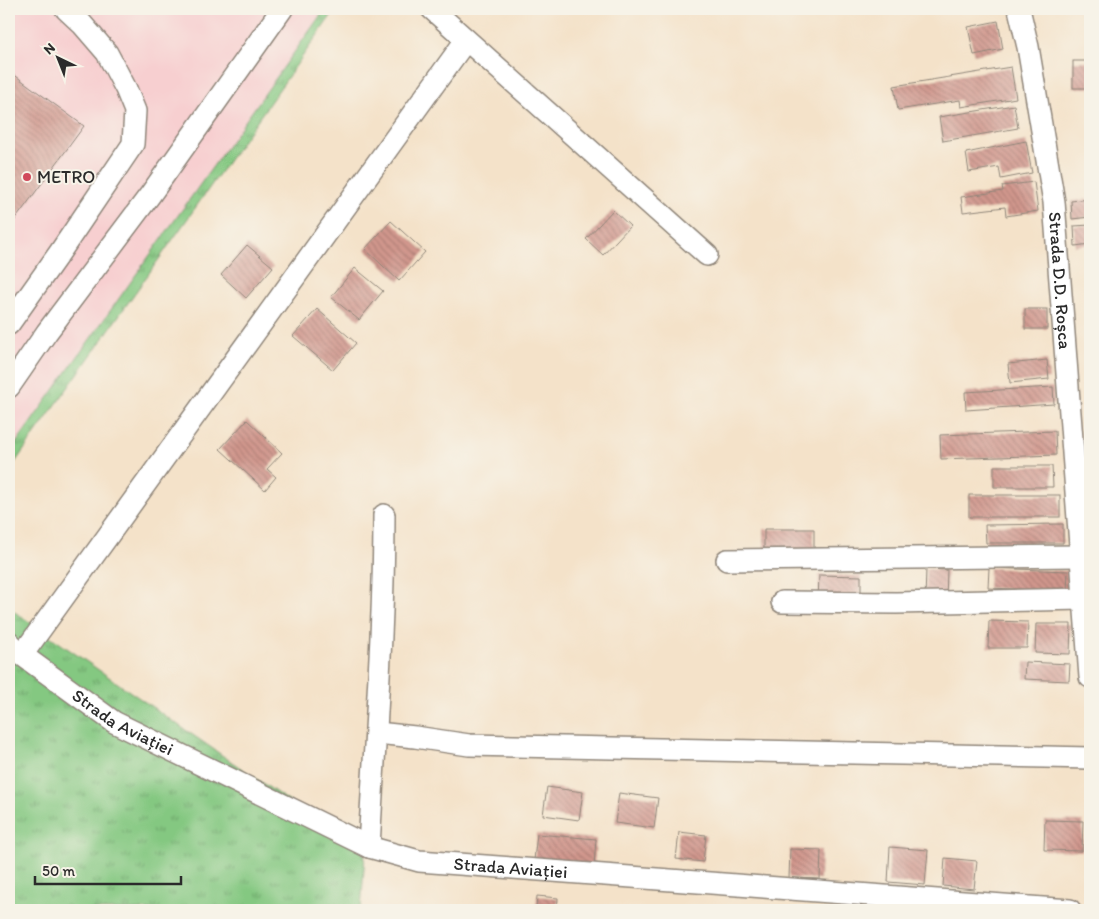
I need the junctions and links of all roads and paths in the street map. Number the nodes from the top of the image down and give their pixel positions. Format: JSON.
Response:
{"nodes":[{"id":1,"x":66,"y":9,"type":"edge"},
{"id":2,"x":282,"y":9,"type":"edge"},
{"id":3,"x":432,"y":9,"type":"edge"},
{"id":4,"x":1019,"y":9,"type":"edge"},
{"id":5,"x":466,"y":40,"type":"junction"},
{"id":6,"x":707,"y":255,"type":"dead end"},
{"id":7,"x":9,"y":324,"type":"edge"},
{"id":8,"x":9,"y":387,"type":"edge"},
{"id":9,"x":384,"y":515,"type":"dead end"},
{"id":10,"x":1080,"y":556,"type":"junction"},
{"id":11,"x":727,"y":560,"type":"dead end"},
{"id":12,"x":1084,"y":599,"type":"junction"},
{"id":13,"x":782,"y":602,"type":"dead end"},
{"id":14,"x":15,"y":648,"type":"edge"},
{"id":15,"x":1090,"y":677,"type":"edge"},
{"id":16,"x":376,"y":732,"type":"junction"},
{"id":17,"x":1090,"y":758,"type":"edge"},
{"id":18,"x":369,"y":847,"type":"junction"},
{"id":19,"x":1070,"y":910,"type":"edge"}],
"edges":[{"from":1,"to":7,"type":"street"},
{"from":2,"to":8,"type":"street"},
{"from":3,"to":5,"type":"street"},
{"from":4,"to":10,"type":"street","name":"Strada D.D. Roșca"},
{"from":5,"to":6,"type":"street"},
{"from":5,"to":14,"type":"street"},
{"from":9,"to":16,"type":"street"},
{"from":10,"to":11,"type":"street"},
{"from":10,"to":12,"type":"street","name":"Strada D.D. Roșca"},
{"from":12,"to":13,"type":"street"},
{"from":12,"to":15,"type":"street","name":"Strada D.D. Roșca"},
{"from":14,"to":18,"type":"street","name":"Strada Aviației"},
{"from":16,"to":17,"type":"street"},
{"from":16,"to":18,"type":"street"},
{"from":18,"to":19,"type":"street","name":"Strada Aviației"}]}
